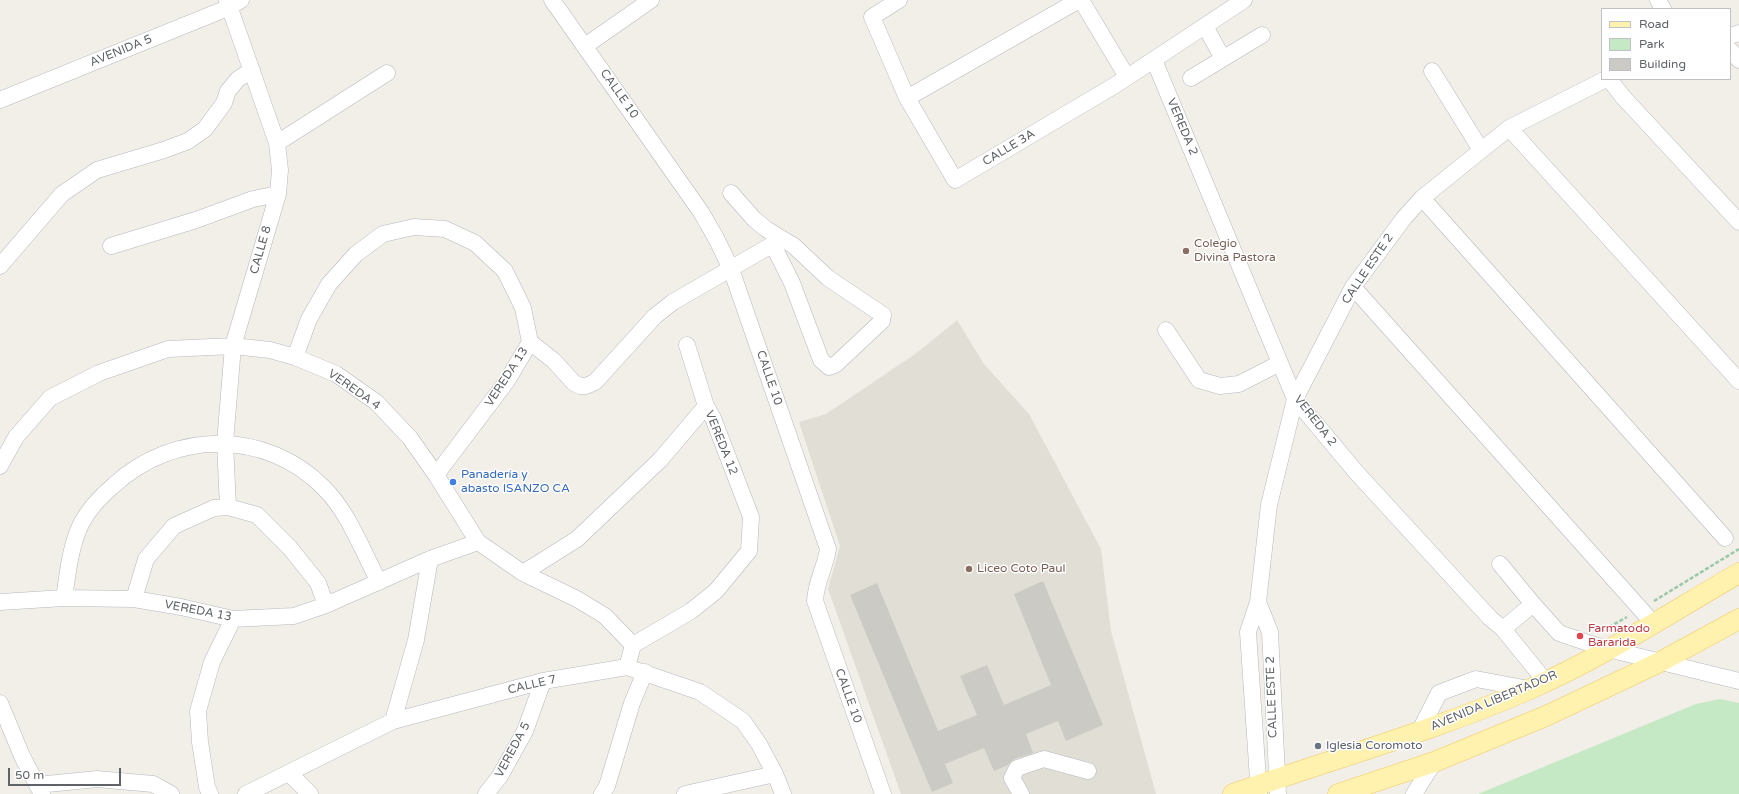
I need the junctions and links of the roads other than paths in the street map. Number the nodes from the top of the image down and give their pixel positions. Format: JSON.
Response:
{"nodes":[{"id":1,"x":552,"y":0,"type":"edge"},
{"id":2,"x":651,"y":0,"type":"edge"},
{"id":3,"x":900,"y":0,"type":"edge"},
{"id":4,"x":1080,"y":0,"type":"edge"},
{"id":5,"x":1244,"y":0,"type":"edge"},
{"id":6,"x":232,"y":2,"type":"edge"},
{"id":7,"x":1205,"y":26,"type":"junction"},
{"id":8,"x":1262,"y":35,"type":"dead end"},
{"id":9,"x":585,"y":46,"type":"junction"},
{"id":10,"x":1731,"y":51,"type":"edge"},
{"id":11,"x":1222,"y":58,"type":"junction"},
{"id":12,"x":1154,"y":60,"type":"junction"},
{"id":13,"x":1739,"y":60,"type":"edge"},
{"id":14,"x":252,"y":70,"type":"junction"},
{"id":15,"x":1432,"y":71,"type":"dead end"},
{"id":16,"x":387,"y":73,"type":"dead end"},
{"id":17,"x":1127,"y":77,"type":"junction"},
{"id":18,"x":1191,"y":78,"type":"dead end"},
{"id":19,"x":1605,"y":80,"type":"edge"},
{"id":20,"x":1608,"y":80,"type":"edge"},
{"id":21,"x":906,"y":98,"type":"junction"},
{"id":22,"x":0,"y":100,"type":"edge"},
{"id":23,"x":1509,"y":128,"type":"junction"},
{"id":24,"x":277,"y":143,"type":"junction"},
{"id":25,"x":1481,"y":150,"type":"junction"},
{"id":26,"x":731,"y":193,"type":"dead end"},
{"id":27,"x":278,"y":194,"type":"junction"},
{"id":28,"x":1422,"y":198,"type":"junction"},
{"id":29,"x":1739,"y":222,"type":"edge"},
{"id":30,"x":777,"y":242,"type":"junction"},
{"id":31,"x":111,"y":246,"type":"dead end"},
{"id":32,"x":0,"y":266,"type":"edge"},
{"id":33,"x":731,"y":269,"type":"junction"},
{"id":34,"x":1353,"y":287,"type":"junction"},
{"id":35,"x":1166,"y":330,"type":"dead end"},
{"id":36,"x":530,"y":342,"type":"junction"},
{"id":37,"x":687,"y":345,"type":"dead end"},
{"id":38,"x":234,"y":346,"type":"junction"},
{"id":39,"x":295,"y":357,"type":"junction"},
{"id":40,"x":1280,"y":363,"type":"junction"},
{"id":41,"x":1739,"y":381,"type":"edge"},
{"id":42,"x":1295,"y":399,"type":"junction"},
{"id":43,"x":706,"y":406,"type":"junction"},
{"id":44,"x":225,"y":443,"type":"junction"},
{"id":45,"x":0,"y":466,"type":"edge"},
{"id":46,"x":436,"y":475,"type":"junction"},
{"id":47,"x":228,"y":507,"type":"junction"},
{"id":48,"x":1726,"y":538,"type":"dead end"},
{"id":49,"x":478,"y":542,"type":"junction"},
{"id":50,"x":430,"y":559,"type":"junction"},
{"id":51,"x":1500,"y":564,"type":"dead end"},
{"id":52,"x":523,"y":573,"type":"junction"},
{"id":53,"x":1739,"y":573,"type":"edge"},
{"id":54,"x":379,"y":582,"type":"junction"},
{"id":55,"x":64,"y":598,"type":"junction"},
{"id":56,"x":134,"y":600,"type":"junction"},
{"id":57,"x":0,"y":602,"type":"edge"},
{"id":58,"x":1258,"y":602,"type":"junction"},
{"id":59,"x":1533,"y":604,"type":"junction"},
{"id":60,"x":326,"y":605,"type":"junction"},
{"id":61,"x":1739,"y":618,"type":"edge"},
{"id":62,"x":233,"y":619,"type":"junction"},
{"id":63,"x":1653,"y":623,"type":"junction"},
{"id":64,"x":1503,"y":630,"type":"junction"},
{"id":65,"x":633,"y":644,"type":"junction"},
{"id":66,"x":1608,"y":649,"type":"junction"},
{"id":67,"x":1660,"y":662,"type":"junction"},
{"id":68,"x":626,"y":667,"type":"junction"},
{"id":69,"x":645,"y":672,"type":"junction"},
{"id":70,"x":543,"y":681,"type":"junction"},
{"id":71,"x":1739,"y":681,"type":"edge"},
{"id":72,"x":1538,"y":685,"type":"junction"},
{"id":73,"x":0,"y":703,"type":"edge"},
{"id":74,"x":392,"y":721,"type":"junction"},
{"id":75,"x":1419,"y":732,"type":"junction"},
{"id":76,"x":1434,"y":762,"type":"junction"},
{"id":77,"x":1088,"y":771,"type":"dead end"},
{"id":78,"x":288,"y":773,"type":"junction"},
{"id":79,"x":775,"y":774,"type":"junction"},
{"id":80,"x":1268,"y":788,"type":"edge"},
{"id":81,"x":40,"y":790,"type":"edge"},
{"id":82,"x":171,"y":794,"type":"edge"},
{"id":83,"x":210,"y":794,"type":"edge"},
{"id":84,"x":246,"y":794,"type":"edge"},
{"id":85,"x":310,"y":794,"type":"edge"},
{"id":86,"x":486,"y":794,"type":"edge"},
{"id":87,"x":602,"y":794,"type":"edge"},
{"id":88,"x":685,"y":794,"type":"edge"},
{"id":89,"x":782,"y":794,"type":"edge"},
{"id":90,"x":883,"y":794,"type":"edge"},
{"id":91,"x":1021,"y":794,"type":"edge"},
{"id":92,"x":1233,"y":794,"type":"edge"},
{"id":93,"x":1338,"y":794,"type":"edge"},
{"id":94,"x":1414,"y":794,"type":"edge"}],
"edges":[{"from":1,"to":9,"type":"street","name":"CALLE 10"},
{"from":2,"to":9,"type":"street"},
{"from":3,"to":21,"type":"street","name":"CALLE 3A"},
{"from":4,"to":17,"type":"street"},
{"from":4,"to":21,"type":"street"},
{"from":5,"to":7,"type":"street","name":"CALLE 3A"},
{"from":6,"to":14,"type":"street","name":"CALLE 8"},
{"from":6,"to":22,"type":"street","name":"AVENIDA 5"},
{"from":7,"to":11,"type":"street"},
{"from":7,"to":12,"type":"street","name":"CALLE 3A"},
{"from":8,"to":11,"type":"street"},
{"from":9,"to":33,"type":"street","name":"CALLE 10"},
{"from":10,"to":13,"type":"street"},
{"from":11,"to":18,"type":"street"},
{"from":12,"to":17,"type":"street","name":"CALLE 3A"},
{"from":12,"to":40,"type":"street","name":"VEREDA 2"},
{"from":14,"to":24,"type":"street","name":"CALLE 8"},
{"from":14,"to":32,"type":"street"},
{"from":15,"to":25,"type":"street"},
{"from":16,"to":24,"type":"street"},
{"from":17,"to":21,"type":"street","name":"CALLE 3A"},
{"from":19,"to":23,"type":"street","name":"CALLE ESTE 2"},
{"from":20,"to":29,"type":"street"},
{"from":23,"to":25,"type":"street","name":"CALLE ESTE 2"},
{"from":23,"to":41,"type":"street"},
{"from":24,"to":27,"type":"street","name":"CALLE 8"},
{"from":25,"to":28,"type":"street","name":"CALLE ESTE 2"},
{"from":26,"to":30,"type":"street"},
{"from":27,"to":31,"type":"street"},
{"from":27,"to":38,"type":"street","name":"CALLE 8"},
{"from":28,"to":34,"type":"street","name":"CALLE ESTE 2"},
{"from":28,"to":48,"type":"street"},
{"from":30,"to":30,"type":"street"},
{"from":30,"to":33,"type":"street"},
{"from":33,"to":36,"type":"street"},
{"from":33,"to":90,"type":"street","name":"CALLE 10"},
{"from":34,"to":42,"type":"street","name":"CALLE ESTE 2"},
{"from":34,"to":63,"type":"street"},
{"from":35,"to":40,"type":"street"},
{"from":36,"to":39,"type":"street","name":"VEREDA 13"},
{"from":36,"to":46,"type":"street","name":"VEREDA 13"},
{"from":37,"to":43,"type":"street"},
{"from":38,"to":39,"type":"street","name":"VEREDA 4"},
{"from":38,"to":44,"type":"street","name":"CALLE 8"},
{"from":38,"to":45,"type":"street","name":"VEREDA 4"},
{"from":39,"to":46,"type":"street","name":"VEREDA 4"},
{"from":40,"to":42,"type":"street","name":"VEREDA 2"},
{"from":42,"to":58,"type":"street","name":"CALLE ESTE 2"},
{"from":42,"to":64,"type":"street","name":"VEREDA 2"},
{"from":43,"to":52,"type":"street","name":"VEREDA 12"},
{"from":43,"to":65,"type":"street","name":"VEREDA 12"},
{"from":44,"to":47,"type":"street","name":"CALLE 8"},
{"from":44,"to":54,"type":"street"},
{"from":44,"to":55,"type":"street"},
{"from":46,"to":49,"type":"street","name":"VEREDA 4"},
{"from":47,"to":56,"type":"street"},
{"from":47,"to":60,"type":"street"},
{"from":49,"to":50,"type":"street","name":"VEREDA 13"},
{"from":49,"to":52,"type":"street","name":"VEREDA 4"},
{"from":50,"to":54,"type":"street","name":"VEREDA 13"},
{"from":50,"to":74,"type":"street"},
{"from":51,"to":59,"type":"street"},
{"from":52,"to":65,"type":"street","name":"VEREDA 4"},
{"from":53,"to":63,"type":"main road","name":"AVENIDA LIBERTADOR"},
{"from":54,"to":60,"type":"street","name":"VEREDA 13"},
{"from":55,"to":56,"type":"street","name":"VEREDA 13"},
{"from":55,"to":57,"type":"street","name":"VEREDA 13"},
{"from":56,"to":62,"type":"street","name":"VEREDA 13"},
{"from":58,"to":80,"type":"street","name":"CALLE ESTE 2"},
{"from":58,"to":80,"type":"street","name":"CALLE ESTE 2"},
{"from":59,"to":64,"type":"street"},
{"from":59,"to":66,"type":"street"},
{"from":60,"to":62,"type":"street","name":"VEREDA 13"},
{"from":61,"to":67,"type":"main road"},
{"from":62,"to":83,"type":"street"},
{"from":63,"to":66,"type":"main road","name":"AVENIDA LIBERTADOR"},
{"from":64,"to":72,"type":"street","name":"VEREDA 2"},
{"from":65,"to":68,"type":"street"},
{"from":66,"to":67,"type":"street"},
{"from":66,"to":72,"type":"main road","name":"AVENIDA LIBERTADOR"},
{"from":67,"to":71,"type":"street"},
{"from":67,"to":76,"type":"main road"},
{"from":68,"to":69,"type":"street","name":"CALLE 7"},
{"from":68,"to":70,"type":"street","name":"CALLE 7"},
{"from":69,"to":79,"type":"street","name":"CALLE 7"},
{"from":69,"to":87,"type":"street"},
{"from":70,"to":74,"type":"street","name":"CALLE 7"},
{"from":70,"to":86,"type":"street","name":"VEREDA 5"},
{"from":72,"to":75,"type":"main road","name":"AVENIDA LIBERTADOR"},
{"from":72,"to":75,"type":"street"},
{"from":73,"to":81,"type":"street"},
{"from":74,"to":78,"type":"street","name":"CALLE 7"},
{"from":75,"to":80,"type":"main road","name":"AVENIDA LIBERTADOR"},
{"from":76,"to":93,"type":"main road"},
{"from":76,"to":94,"type":"street"},
{"from":77,"to":91,"type":"street"},
{"from":78,"to":84,"type":"street","name":"CALLE 7"},
{"from":78,"to":85,"type":"street"},
{"from":79,"to":88,"type":"street"},
{"from":79,"to":89,"type":"street","name":"CALLE 7"},
{"from":80,"to":92,"type":"main road","name":"AVENIDA LIBERTADOR"},
{"from":81,"to":82,"type":"street"}]}
